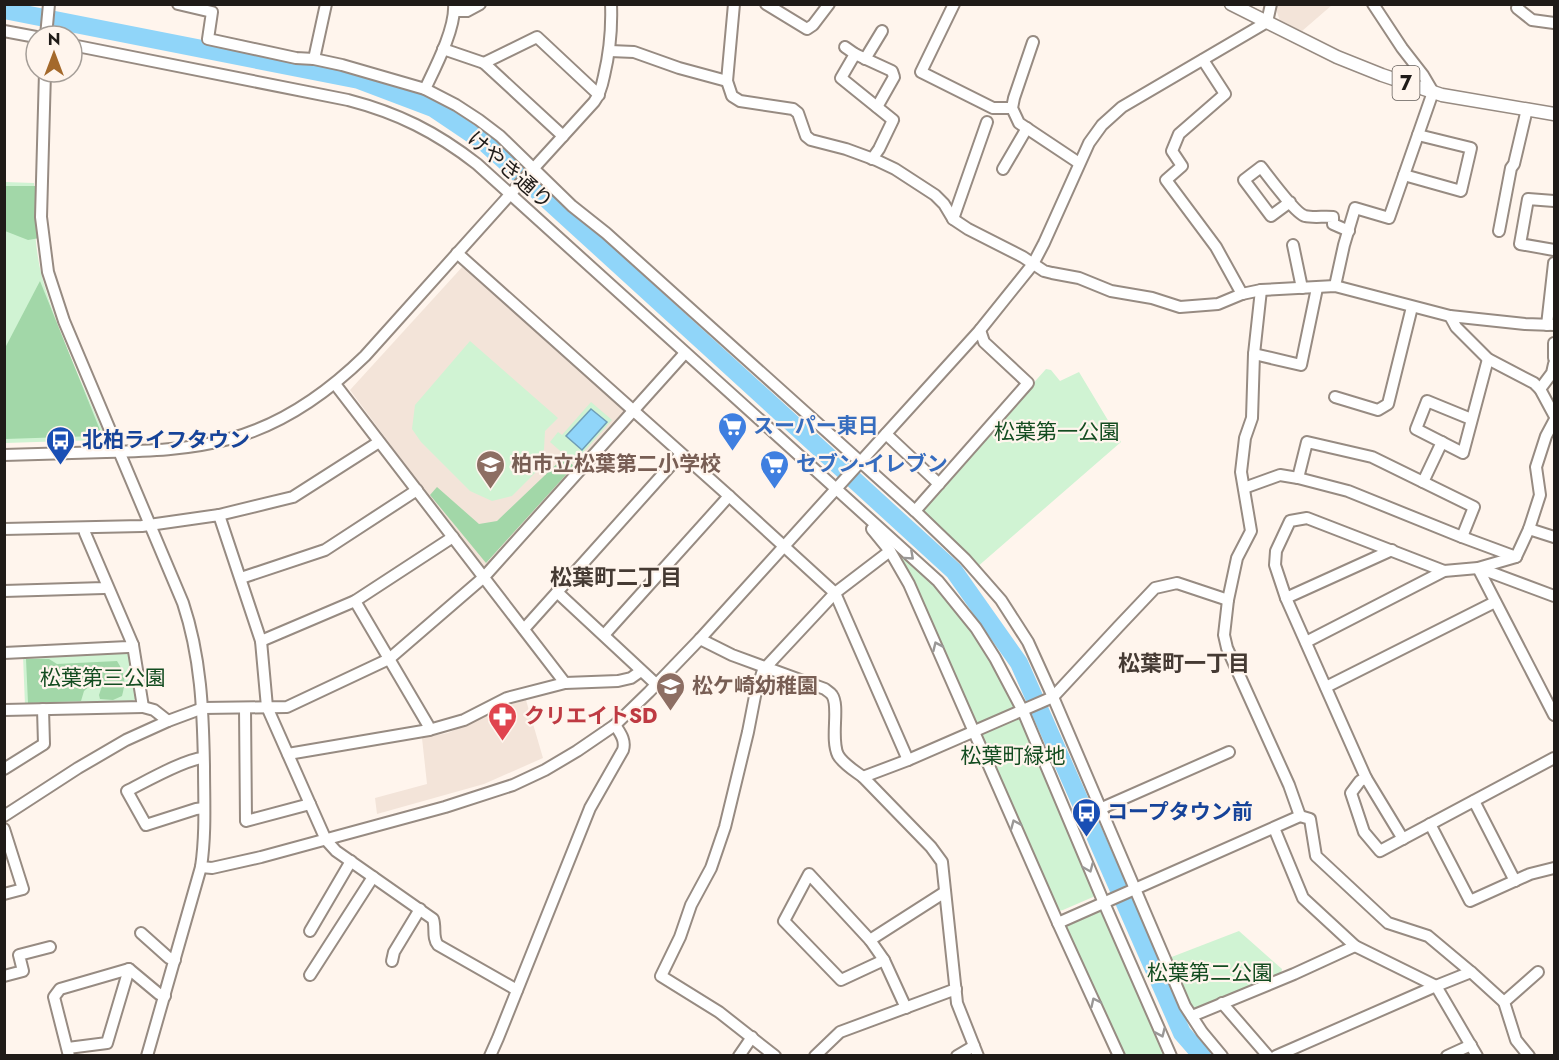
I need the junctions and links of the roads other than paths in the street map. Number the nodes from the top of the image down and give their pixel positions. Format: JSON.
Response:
{"nodes":[{"id":1,"x":178,"y":4,"type":"edge"},
{"id":2,"x":326,"y":4,"type":"edge"},
{"id":3,"x":480,"y":4,"type":"edge"},
{"id":4,"x":611,"y":4,"type":"edge"},
{"id":5,"x":734,"y":4,"type":"edge"},
{"id":6,"x":766,"y":4,"type":"edge"},
{"id":7,"x":829,"y":4,"type":"edge"},
{"id":8,"x":954,"y":4,"type":"edge"},
{"id":9,"x":1231,"y":4,"type":"edge"},
{"id":10,"x":1271,"y":4,"type":"edge"},
{"id":11,"x":1373,"y":4,"type":"edge"},
{"id":12,"x":49,"y":8,"type":"edge"},
{"id":13,"x":454,"y":8,"type":"edge"},
{"id":14,"x":1517,"y":8,"type":"dead end"},
{"id":15,"x":1267,"y":22,"type":"junction"},
{"id":16,"x":1554,"y":23,"type":"edge"},
{"id":17,"x":48,"y":24,"type":"edge"},
{"id":18,"x":4,"y":31,"type":"edge"},
{"id":19,"x":882,"y":31,"type":"dead end"},
{"id":20,"x":24,"y":35,"type":"edge"},
{"id":21,"x":1033,"y":42,"type":"dead end"},
{"id":22,"x":84,"y":47,"type":"edge"},
{"id":23,"x":845,"y":47,"type":"dead end"},
{"id":24,"x":443,"y":49,"type":"junction"},
{"id":25,"x":610,"y":51,"type":"junction"},
{"id":26,"x":860,"y":57,"type":"junction"},
{"id":27,"x":314,"y":59,"type":"junction"},
{"id":28,"x":1203,"y":60,"type":"junction"},
{"id":29,"x":483,"y":63,"type":"junction"},
{"id":30,"x":727,"y":81,"type":"junction"},
{"id":31,"x":45,"y":84,"type":"edge"},
{"id":32,"x":425,"y":89,"type":"junction"},
{"id":33,"x":1433,"y":92,"type":"junction"},
{"id":34,"x":599,"y":95,"type":"junction"},
{"id":35,"x":877,"y":107,"type":"junction"},
{"id":36,"x":1012,"y":108,"type":"junction"},
{"id":37,"x":1527,"y":110,"type":"junction"},
{"id":38,"x":1554,"y":114,"type":"edge"},
{"id":39,"x":987,"y":122,"type":"dead end"},
{"id":40,"x":1027,"y":129,"type":"junction"},
{"id":41,"x":1418,"y":135,"type":"junction"},
{"id":42,"x":563,"y":136,"type":"junction"},
{"id":43,"x":872,"y":159,"type":"junction"},
{"id":44,"x":1079,"y":163,"type":"junction"},
{"id":45,"x":1003,"y":169,"type":"dead end"},
{"id":46,"x":531,"y":171,"type":"junction"},
{"id":47,"x":1404,"y":175,"type":"junction"},
{"id":48,"x":514,"y":190,"type":"junction"},
{"id":49,"x":1554,"y":201,"type":"edge"},
{"id":50,"x":1290,"y":202,"type":"junction"},
{"id":51,"x":953,"y":219,"type":"junction"},
{"id":52,"x":1349,"y":231,"type":"junction"},
{"id":53,"x":1498,"y":231,"type":"dead end"},
{"id":54,"x":1293,"y":245,"type":"dead end"},
{"id":55,"x":1554,"y":250,"type":"edge"},
{"id":56,"x":457,"y":253,"type":"junction"},
{"id":57,"x":1554,"y":263,"type":"edge"},
{"id":58,"x":1033,"y":264,"type":"junction"},
{"id":59,"x":1335,"y":286,"type":"junction"},
{"id":60,"x":1302,"y":288,"type":"junction"},
{"id":61,"x":1317,"y":288,"type":"junction"},
{"id":62,"x":1261,"y":290,"type":"junction"},
{"id":63,"x":1242,"y":294,"type":"junction"},
{"id":64,"x":1412,"y":307,"type":"junction"},
{"id":65,"x":1449,"y":316,"type":"junction"},
{"id":66,"x":1551,"y":325,"type":"edge"},
{"id":67,"x":980,"y":330,"type":"junction"},
{"id":68,"x":1554,"y":343,"type":"edge"},
{"id":69,"x":685,"y":353,"type":"junction"},
{"id":70,"x":1254,"y":354,"type":"junction"},
{"id":71,"x":1554,"y":358,"type":"edge"},
{"id":72,"x":1488,"y":359,"type":"junction"},
{"id":73,"x":1554,"y":364,"type":"edge"},
{"id":74,"x":335,"y":384,"type":"junction"},
{"id":75,"x":1540,"y":389,"type":"junction"},
{"id":76,"x":1335,"y":396,"type":"dead end"},
{"id":77,"x":633,"y":411,"type":"junction"},
{"id":78,"x":1554,"y":415,"type":"edge"},
{"id":79,"x":1471,"y":419,"type":"junction"},
{"id":80,"x":1554,"y":421,"type":"edge"},
{"id":81,"x":886,"y":434,"type":"junction"},
{"id":82,"x":379,"y":442,"type":"junction"},
{"id":83,"x":1442,"y":442,"type":"junction"},
{"id":84,"x":120,"y":452,"type":"junction"},
{"id":85,"x":681,"y":454,"type":"junction"},
{"id":86,"x":4,"y":455,"type":"edge"},
{"id":87,"x":859,"y":464,"type":"junction"},
{"id":88,"x":1298,"y":478,"type":"junction"},
{"id":89,"x":1423,"y":482,"type":"junction"},
{"id":90,"x":939,"y":484,"type":"junction"},
{"id":91,"x":1244,"y":488,"type":"junction"},
{"id":92,"x":836,"y":489,"type":"junction"},
{"id":93,"x":417,"y":490,"type":"junction"},
{"id":94,"x":729,"y":496,"type":"junction"},
{"id":95,"x":915,"y":511,"type":"junction"},
{"id":96,"x":219,"y":515,"type":"junction"},
{"id":97,"x":151,"y":525,"type":"junction"},
{"id":98,"x":84,"y":528,"type":"junction"},
{"id":99,"x":4,"y":529,"type":"edge"},
{"id":100,"x":1529,"y":529,"type":"junction"},
{"id":101,"x":453,"y":537,"type":"junction"},
{"id":102,"x":1462,"y":537,"type":"junction"},
{"id":103,"x":1554,"y":537,"type":"edge"},
{"id":104,"x":784,"y":547,"type":"junction"},
{"id":105,"x":1392,"y":550,"type":"junction"},
{"id":106,"x":890,"y":551,"type":"junction"},
{"id":107,"x":1516,"y":557,"type":"junction"},
{"id":108,"x":1478,"y":568,"type":"junction"},
{"id":109,"x":1444,"y":571,"type":"junction"},
{"id":110,"x":484,"y":577,"type":"junction"},
{"id":111,"x":241,"y":578,"type":"junction"},
{"id":112,"x":107,"y":586,"type":"junction"},
{"id":113,"x":4,"y":591,"type":"edge"},
{"id":114,"x":557,"y":592,"type":"junction"},
{"id":115,"x":835,"y":593,"type":"junction"},
{"id":116,"x":1554,"y":596,"type":"edge"},
{"id":117,"x":1286,"y":598,"type":"junction"},
{"id":118,"x":1228,"y":600,"type":"junction"},
{"id":119,"x":355,"y":601,"type":"junction"},
{"id":120,"x":1495,"y":602,"type":"junction"},
{"id":121,"x":524,"y":629,"type":"junction"},
{"id":122,"x":604,"y":635,"type":"junction"},
{"id":123,"x":700,"y":639,"type":"junction"},
{"id":124,"x":261,"y":641,"type":"junction"},
{"id":125,"x":1306,"y":642,"type":"junction"},
{"id":126,"x":133,"y":645,"type":"junction"},
{"id":127,"x":4,"y":653,"type":"edge"},
{"id":128,"x":389,"y":659,"type":"junction"},
{"id":129,"x":765,"y":668,"type":"junction"},
{"id":130,"x":641,"y":671,"type":"junction"},
{"id":131,"x":565,"y":683,"type":"junction"},
{"id":132,"x":657,"y":684,"type":"junction"},
{"id":133,"x":1326,"y":687,"type":"junction"},
{"id":134,"x":1051,"y":698,"type":"junction"},
{"id":135,"x":143,"y":707,"type":"junction"},
{"id":136,"x":267,"y":707,"type":"junction"},
{"id":137,"x":203,"y":708,"type":"junction"},
{"id":138,"x":244,"y":708,"type":"junction"},
{"id":139,"x":43,"y":709,"type":"junction"},
{"id":140,"x":1027,"y":709,"type":"junction"},
{"id":141,"x":4,"y":710,"type":"edge"},
{"id":142,"x":1554,"y":716,"type":"edge"},
{"id":143,"x":168,"y":721,"type":"junction"},
{"id":144,"x":615,"y":725,"type":"junction"},
{"id":145,"x":429,"y":730,"type":"junction"},
{"id":146,"x":975,"y":731,"type":"junction"},
{"id":147,"x":1229,"y":752,"type":"dead end"},
{"id":148,"x":288,"y":754,"type":"junction"},
{"id":149,"x":203,"y":758,"type":"junction"},
{"id":150,"x":1554,"y":758,"type":"edge"},
{"id":151,"x":908,"y":760,"type":"junction"},
{"id":152,"x":4,"y":769,"type":"edge"},
{"id":153,"x":863,"y":777,"type":"junction"},
{"id":154,"x":1366,"y":778,"type":"junction"},
{"id":155,"x":1474,"y":801,"type":"junction"},
{"id":156,"x":310,"y":804,"type":"junction"},
{"id":157,"x":204,"y":808,"type":"junction"},
{"id":158,"x":1102,"y":808,"type":"junction"},
{"id":159,"x":4,"y":816,"type":"edge"},
{"id":160,"x":1300,"y":816,"type":"junction"},
{"id":161,"x":1431,"y":824,"type":"junction"},
{"id":162,"x":1274,"y":828,"type":"junction"},
{"id":163,"x":4,"y":829,"type":"edge"},
{"id":164,"x":1403,"y":839,"type":"junction"},
{"id":165,"x":326,"y":840,"type":"junction"},
{"id":166,"x":351,"y":861,"type":"junction"},
{"id":167,"x":201,"y":867,"type":"junction"},
{"id":168,"x":1554,"y":868,"type":"edge"},
{"id":169,"x":374,"y":877,"type":"junction"},
{"id":170,"x":1515,"y":881,"type":"junction"},
{"id":171,"x":1133,"y":891,"type":"junction"},
{"id":172,"x":945,"y":892,"type":"junction"},
{"id":173,"x":4,"y":894,"type":"edge"},
{"id":174,"x":1108,"y":901,"type":"junction"},
{"id":175,"x":420,"y":909,"type":"junction"},
{"id":176,"x":1058,"y":923,"type":"junction"},
{"id":177,"x":310,"y":931,"type":"dead end"},
{"id":178,"x":141,"y":933,"type":"dead end"},
{"id":179,"x":870,"y":940,"type":"junction"},
{"id":180,"x":1355,"y":946,"type":"junction"},
{"id":181,"x":50,"y":947,"type":"dead end"},
{"id":182,"x":174,"y":960,"type":"junction"},
{"id":183,"x":884,"y":960,"type":"junction"},
{"id":184,"x":392,"y":962,"type":"dead end"},
{"id":185,"x":129,"y":969,"type":"junction"},
{"id":186,"x":1471,"y":972,"type":"junction"},
{"id":187,"x":1538,"y":972,"type":"dead end"},
{"id":188,"x":310,"y":975,"type":"dead end"},
{"id":189,"x":4,"y":976,"type":"edge"},
{"id":190,"x":1436,"y":986,"type":"junction"},
{"id":191,"x":956,"y":989,"type":"junction"},
{"id":192,"x":518,"y":990,"type":"junction"},
{"id":193,"x":165,"y":996,"type":"junction"},
{"id":194,"x":1504,"y":1002,"type":"junction"},
{"id":195,"x":1222,"y":1003,"type":"junction"},
{"id":196,"x":906,"y":1008,"type":"junction"},
{"id":197,"x":1192,"y":1016,"type":"junction"},
{"id":198,"x":752,"y":1037,"type":"junction"},
{"id":199,"x":1470,"y":1045,"type":"junction"},
{"id":200,"x":976,"y":1051,"type":"edge"},
{"id":201,"x":69,"y":1052,"type":"edge"},
{"id":202,"x":1118,"y":1055,"type":"edge"},
{"id":203,"x":147,"y":1056,"type":"edge"},
{"id":204,"x":490,"y":1056,"type":"edge"},
{"id":205,"x":740,"y":1056,"type":"edge"},
{"id":206,"x":775,"y":1056,"type":"edge"},
{"id":207,"x":814,"y":1056,"type":"edge"},
{"id":208,"x":957,"y":1056,"type":"edge"},
{"id":209,"x":1171,"y":1056,"type":"edge"},
{"id":210,"x":1222,"y":1056,"type":"edge"},
{"id":211,"x":1268,"y":1056,"type":"edge"},
{"id":212,"x":1276,"y":1056,"type":"edge"},
{"id":213,"x":1447,"y":1056,"type":"edge"},
{"id":214,"x":1477,"y":1056,"type":"edge"},
{"id":215,"x":1529,"y":1056,"type":"edge"}],
"edges":[{"from":1,"to":27,"type":"street"},
{"from":2,"to":27,"type":"street"},
{"from":3,"to":13,"type":"street"},
{"from":4,"to":25,"type":"street"},
{"from":5,"to":30,"type":"street"},
{"from":6,"to":7,"type":"street"},
{"from":8,"to":36,"type":"street"},
{"from":9,"to":15,"type":"main road","number":"7"},
{"from":10,"to":15,"type":"street"},
{"from":11,"to":33,"type":"street"},
{"from":12,"to":17,"type":"street"},
{"from":13,"to":24,"type":"street"},
{"from":14,"to":16,"type":"street"},
{"from":15,"to":28,"type":"street"},
{"from":15,"to":33,"type":"main road","number":"7"},
{"from":18,"to":20,"type":"street"},
{"from":19,"to":26,"type":"street"},
{"from":21,"to":36,"type":"street"},
{"from":22,"to":48,"type":"street","name":"けやき通り"},
{"from":23,"to":26,"type":"street"},
{"from":24,"to":29,"type":"street"},
{"from":24,"to":32,"type":"street"},
{"from":25,"to":30,"type":"street"},
{"from":25,"to":34,"type":"street"},
{"from":26,"to":35,"type":"street"},
{"from":26,"to":35,"type":"street"},
{"from":27,"to":32,"type":"street"},
{"from":28,"to":44,"type":"street"},
{"from":28,"to":63,"type":"street"},
{"from":29,"to":34,"type":"street"},
{"from":29,"to":42,"type":"street"},
{"from":30,"to":43,"type":"street"},
{"from":31,"to":84,"type":"street"},
{"from":32,"to":46,"type":"street"},
{"from":33,"to":37,"type":"main road","number":"7"},
{"from":33,"to":41,"type":"street"},
{"from":34,"to":42,"type":"street"},
{"from":35,"to":43,"type":"street"},
{"from":36,"to":40,"type":"street"},
{"from":37,"to":38,"type":"main road","number":"7"},
{"from":37,"to":53,"type":"street"},
{"from":39,"to":51,"type":"street"},
{"from":40,"to":44,"type":"street"},
{"from":40,"to":45,"type":"street"},
{"from":41,"to":47,"type":"street"},
{"from":41,"to":47,"type":"street"},
{"from":42,"to":46,"type":"street"},
{"from":43,"to":51,"type":"street"},
{"from":44,"to":58,"type":"street"},
{"from":46,"to":48,"type":"street"},
{"from":46,"to":87,"type":"street"},
{"from":47,"to":52,"type":"street"},
{"from":48,"to":56,"type":"street"},
{"from":48,"to":69,"type":"street","name":"けやき通り"},
{"from":49,"to":55,"type":"street"},
{"from":50,"to":50,"type":"street"},
{"from":50,"to":52,"type":"street"},
{"from":51,"to":58,"type":"street"},
{"from":52,"to":59,"type":"street"},
{"from":54,"to":60,"type":"street"},
{"from":56,"to":74,"type":"street"},
{"from":56,"to":77,"type":"street"},
{"from":57,"to":66,"type":"street"},
{"from":58,"to":63,"type":"street"},
{"from":58,"to":67,"type":"street"},
{"from":59,"to":61,"type":"street"},
{"from":59,"to":64,"type":"street"},
{"from":60,"to":61,"type":"street"},
{"from":60,"to":62,"type":"street"},
{"from":61,"to":70,"type":"street"},
{"from":62,"to":63,"type":"street"},
{"from":62,"to":70,"type":"street"},
{"from":64,"to":65,"type":"street"},
{"from":64,"to":76,"type":"street"},
{"from":65,"to":66,"type":"street"},
{"from":65,"to":72,"type":"street"},
{"from":67,"to":81,"type":"street"},
{"from":67,"to":90,"type":"street"},
{"from":68,"to":71,"type":"street"},
{"from":69,"to":77,"type":"street"},
{"from":69,"to":92,"type":"street","name":"けやき通り"},
{"from":70,"to":91,"type":"street"},
{"from":72,"to":75,"type":"street"},
{"from":72,"to":79,"type":"street"},
{"from":73,"to":75,"type":"street"},
{"from":74,"to":82,"type":"street"},
{"from":74,"to":84,"type":"street"},
{"from":75,"to":78,"type":"street"},
{"from":77,"to":85,"type":"street"},
{"from":77,"to":110,"type":"street"},
{"from":79,"to":83,"type":"street"},
{"from":79,"to":83,"type":"street"},
{"from":80,"to":100,"type":"street"},
{"from":81,"to":87,"type":"street"},
{"from":81,"to":90,"type":"street"},
{"from":82,"to":93,"type":"street"},
{"from":82,"to":96,"type":"street"},
{"from":83,"to":89,"type":"street"},
{"from":84,"to":86,"type":"street"},
{"from":84,"to":97,"type":"street"},
{"from":85,"to":94,"type":"street"},
{"from":85,"to":114,"type":"street"},
{"from":87,"to":92,"type":"street"},
{"from":87,"to":95,"type":"street"},
{"from":88,"to":89,"type":"street"},
{"from":88,"to":91,"type":"street"},
{"from":88,"to":102,"type":"street"},
{"from":89,"to":102,"type":"street"},
{"from":90,"to":95,"type":"street"},
{"from":91,"to":118,"type":"street"},
{"from":92,"to":104,"type":"street"},
{"from":92,"to":106,"type":"street"},
{"from":92,"to":140,"type":"street","one_way":true},
{"from":93,"to":101,"type":"street"},
{"from":93,"to":111,"type":"street"},
{"from":94,"to":104,"type":"street"},
{"from":94,"to":122,"type":"street"},
{"from":95,"to":134,"type":"street"},
{"from":96,"to":97,"type":"street"},
{"from":96,"to":111,"type":"street"},
{"from":97,"to":98,"type":"street"},
{"from":97,"to":137,"type":"street"},
{"from":98,"to":99,"type":"street"},
{"from":98,"to":112,"type":"street"},
{"from":100,"to":103,"type":"street"},
{"from":100,"to":107,"type":"street"},
{"from":101,"to":110,"type":"street"},
{"from":101,"to":119,"type":"street"},
{"from":102,"to":107,"type":"street"},
{"from":104,"to":115,"type":"street"},
{"from":104,"to":123,"type":"street"},
{"from":105,"to":109,"type":"street"},
{"from":105,"to":117,"type":"street"},
{"from":105,"to":117,"type":"street"},
{"from":106,"to":115,"type":"street"},
{"from":146,"to":106,"type":"street","one_way":true},
{"from":107,"to":108,"type":"street"},
{"from":108,"to":109,"type":"street"},
{"from":108,"to":116,"type":"street"},
{"from":108,"to":120,"type":"street"},
{"from":109,"to":125,"type":"street"},
{"from":110,"to":121,"type":"street"},
{"from":110,"to":128,"type":"street"},
{"from":111,"to":124,"type":"street"},
{"from":112,"to":113,"type":"street"},
{"from":112,"to":126,"type":"street"},
{"from":114,"to":121,"type":"street"},
{"from":114,"to":122,"type":"street"},
{"from":115,"to":129,"type":"street"},
{"from":115,"to":151,"type":"street"},
{"from":117,"to":125,"type":"street"},
{"from":118,"to":134,"type":"street"},
{"from":118,"to":160,"type":"street"},
{"from":119,"to":124,"type":"street"},
{"from":119,"to":128,"type":"street"},
{"from":120,"to":133,"type":"street"},
{"from":120,"to":142,"type":"street"},
{"from":121,"to":131,"type":"street"},
{"from":122,"to":130,"type":"street"},
{"from":123,"to":129,"type":"street"},
{"from":123,"to":132,"type":"street"},
{"from":124,"to":136,"type":"street"},
{"from":125,"to":133,"type":"street"},
{"from":126,"to":127,"type":"street"},
{"from":126,"to":135,"type":"street"},
{"from":128,"to":136,"type":"street"},
{"from":128,"to":145,"type":"street"},
{"from":129,"to":153,"type":"street"},
{"from":129,"to":198,"type":"street"},
{"from":130,"to":131,"type":"street"},
{"from":130,"to":132,"type":"street"},
{"from":131,"to":145,"type":"street"},
{"from":132,"to":144,"type":"street"},
{"from":133,"to":154,"type":"street"},
{"from":134,"to":140,"type":"street"},
{"from":134,"to":158,"type":"street"},
{"from":135,"to":139,"type":"street"},
{"from":135,"to":143,"type":"street"},
{"from":136,"to":138,"type":"street"},
{"from":136,"to":148,"type":"street"},
{"from":137,"to":138,"type":"street"},
{"from":137,"to":143,"type":"street"},
{"from":137,"to":149,"type":"street"},
{"from":138,"to":156,"type":"street"},
{"from":139,"to":141,"type":"street"},
{"from":139,"to":152,"type":"street"},
{"from":140,"to":146,"type":"street"},
{"from":140,"to":174,"type":"street","one_way":true},
{"from":143,"to":159,"type":"street"},
{"from":144,"to":165,"type":"street"},
{"from":144,"to":192,"type":"street"},
{"from":145,"to":148,"type":"street"},
{"from":146,"to":151,"type":"street"},
{"from":176,"to":146,"type":"street","one_way":true},
{"from":147,"to":158,"type":"street"},
{"from":148,"to":156,"type":"street"},
{"from":149,"to":157,"type":"street"},
{"from":149,"to":157,"type":"street"},
{"from":150,"to":155,"type":"street"},
{"from":151,"to":153,"type":"street"},
{"from":153,"to":172,"type":"street"},
{"from":154,"to":164,"type":"street"},
{"from":154,"to":164,"type":"street"},
{"from":155,"to":161,"type":"street"},
{"from":155,"to":170,"type":"street"},
{"from":156,"to":165,"type":"street"},
{"from":157,"to":167,"type":"street"},
{"from":158,"to":171,"type":"street"},
{"from":160,"to":162,"type":"street"},
{"from":160,"to":186,"type":"street"},
{"from":161,"to":164,"type":"street"},
{"from":161,"to":170,"type":"street"},
{"from":162,"to":171,"type":"street"},
{"from":162,"to":180,"type":"street"},
{"from":163,"to":173,"type":"street"},
{"from":165,"to":166,"type":"street"},
{"from":165,"to":167,"type":"street"},
{"from":166,"to":169,"type":"street"},
{"from":166,"to":177,"type":"street"},
{"from":167,"to":182,"type":"street"},
{"from":168,"to":170,"type":"street"},
{"from":169,"to":175,"type":"street"},
{"from":169,"to":188,"type":"street"},
{"from":171,"to":174,"type":"street"},
{"from":171,"to":197,"type":"street"},
{"from":172,"to":179,"type":"street"},
{"from":172,"to":191,"type":"street"},
{"from":174,"to":176,"type":"street"},
{"from":174,"to":209,"type":"street","one_way":true},
{"from":175,"to":184,"type":"street"},
{"from":175,"to":192,"type":"street"},
{"from":202,"to":176,"type":"street","one_way":true},
{"from":178,"to":182,"type":"street"},
{"from":179,"to":183,"type":"street"},
{"from":179,"to":183,"type":"street"},
{"from":180,"to":190,"type":"street"},
{"from":180,"to":195,"type":"street"},
{"from":181,"to":189,"type":"street"},
{"from":182,"to":193,"type":"street"},
{"from":183,"to":196,"type":"street"},
{"from":185,"to":193,"type":"street"},
{"from":185,"to":201,"type":"street"},
{"from":185,"to":201,"type":"street"},
{"from":186,"to":190,"type":"street"},
{"from":186,"to":194,"type":"street"},
{"from":187,"to":194,"type":"street"},
{"from":190,"to":199,"type":"street"},
{"from":190,"to":212,"type":"street"},
{"from":191,"to":196,"type":"street"},
{"from":191,"to":200,"type":"street"},
{"from":192,"to":204,"type":"street"},
{"from":193,"to":203,"type":"street"},
{"from":194,"to":215,"type":"street"},
{"from":195,"to":197,"type":"street"},
{"from":195,"to":211,"type":"street"},
{"from":196,"to":207,"type":"street"},
{"from":197,"to":210,"type":"street"},
{"from":198,"to":205,"type":"street"},
{"from":198,"to":206,"type":"street"},
{"from":199,"to":213,"type":"street"},
{"from":199,"to":214,"type":"street"},
{"from":200,"to":208,"type":"street"}]}
